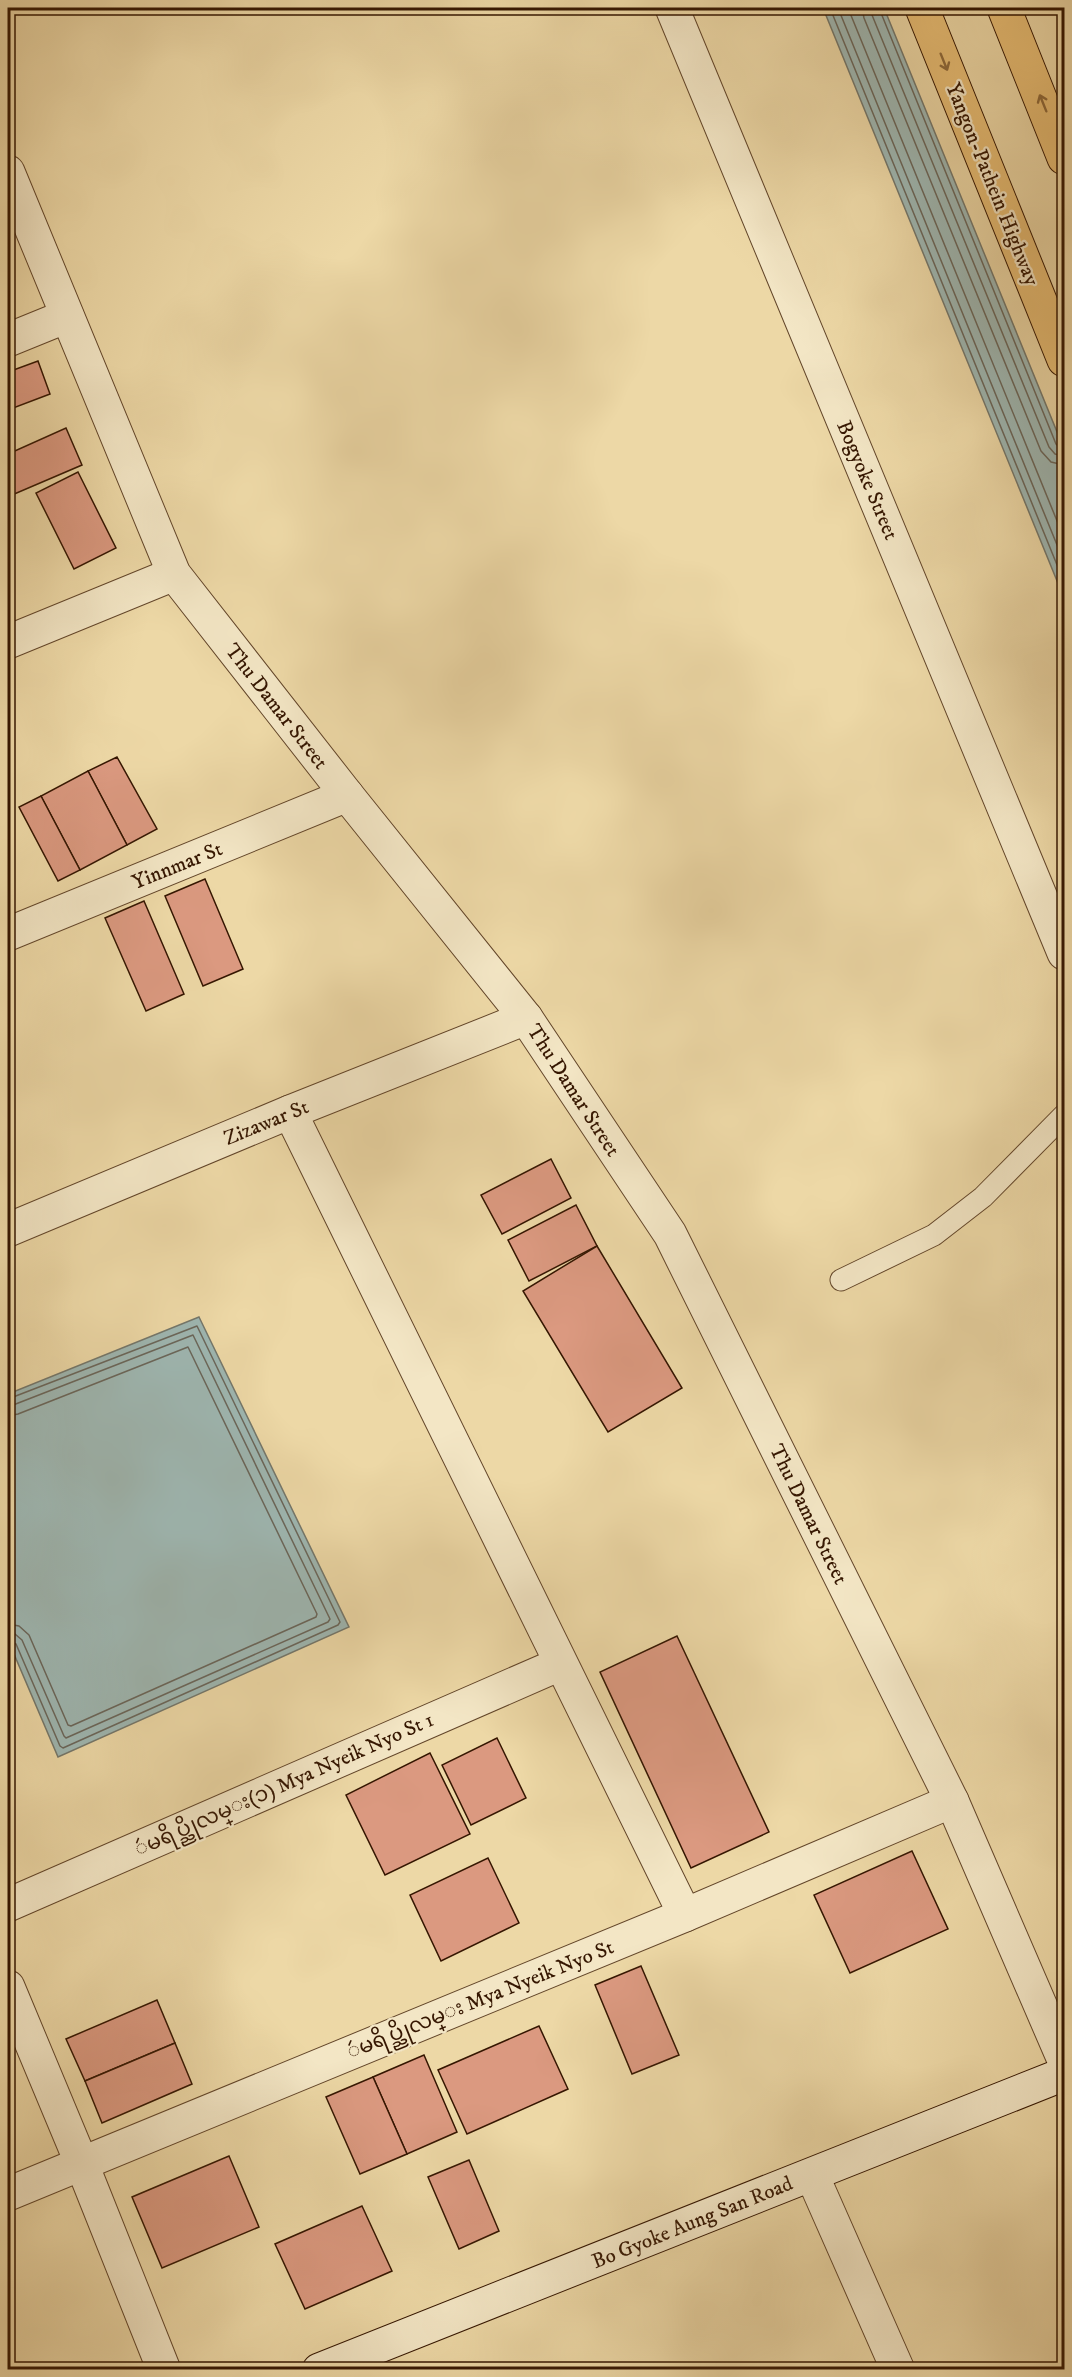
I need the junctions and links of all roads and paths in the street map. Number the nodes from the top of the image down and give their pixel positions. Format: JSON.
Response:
{"nodes":[{"id":1,"x":672,"y":8,"type":"edge"},
{"id":2,"x":922,"y":8,"type":"edge"},
{"id":3,"x":1004,"y":8,"type":"edge"},
{"id":4,"x":1065,"y":158,"type":"edge"},
{"id":5,"x":8,"y":172,"type":"edge"},
{"id":6,"x":67,"y":316,"type":"junction"},
{"id":7,"x":8,"y":340,"type":"edge"},
{"id":8,"x":1065,"y":360,"type":"edge"},
{"id":9,"x":174,"y":574,"type":"junction"},
{"id":10,"x":8,"y":642,"type":"edge"},
{"id":11,"x":347,"y":795,"type":"junction"},
{"id":12,"x":8,"y":934,"type":"edge"},
{"id":13,"x":1065,"y":953,"type":"edge"},
{"id":14,"x":526,"y":1018,"type":"junction"},
{"id":15,"x":290,"y":1112,"type":"junction"},
{"id":16,"x":1065,"y":1115,"type":"edge"},
{"id":17,"x":8,"y":1230,"type":"edge"},
{"id":18,"x":841,"y":1280,"type":"dead end"},
{"id":19,"x":560,"y":1664,"type":"junction"},
{"id":20,"x":952,"y":1801,"type":"junction"},
{"id":21,"x":8,"y":1905,"type":"edge"},
{"id":22,"x":685,"y":1915,"type":"junction"},
{"id":23,"x":8,"y":1987,"type":"edge"},
{"id":24,"x":1065,"y":2060,"type":"edge"},
{"id":25,"x":1065,"y":2074,"type":"edge"},
{"id":26,"x":81,"y":2162,"type":"junction"},
{"id":27,"x":812,"y":2175,"type":"junction"},
{"id":28,"x":8,"y":2194,"type":"edge"},
{"id":29,"x":164,"y":2370,"type":"edge"},
{"id":30,"x":319,"y":2370,"type":"edge"},
{"id":31,"x":898,"y":2370,"type":"edge"}],
"edges":[{"from":1,"to":13,"type":"street","name":"Bogyoke Street"},
{"from":2,"to":8,"type":"main road","name":"Yangon-Pathein Highway","one_way":true},
{"from":4,"to":3,"type":"main road","one_way":true},
{"from":5,"to":6,"type":"street","name":"Thu Damar Street"},
{"from":6,"to":7,"type":"street"},
{"from":6,"to":9,"type":"street","name":"Thu Damar Street"},
{"from":9,"to":10,"type":"street"},
{"from":9,"to":11,"type":"street","name":"Thu Damar Street"},
{"from":11,"to":12,"type":"street","name":"Yinnmar St"},
{"from":11,"to":14,"type":"street","name":"Thu Damar Street"},
{"from":14,"to":15,"type":"street","name":"Zizawar St"},
{"from":14,"to":20,"type":"street","name":"Thu Damar Street"},
{"from":15,"to":17,"type":"street","name":"Zizawar St"},
{"from":15,"to":19,"type":"street"},
{"from":16,"to":18,"type":"lane"},
{"from":19,"to":21,"type":"street","name":"ဴမရိပ္ညိုလမ္း(၁) Mya Nyeik Nyo St 1"},
{"from":19,"to":22,"type":"street"},
{"from":20,"to":22,"type":"street","name":"ဴမရိပ္ညိုလမ္း Mya Nyeik Nyo St"},
{"from":20,"to":24,"type":"street","name":"Thu Damar Street"},
{"from":22,"to":26,"type":"street","name":"ဴမရိပ္ညိုလမ္း Mya Nyeik Nyo St"},
{"from":23,"to":26,"type":"street"},
{"from":25,"to":27,"type":"street","name":"Bo Gyoke Aung San Road"},
{"from":26,"to":28,"type":"street","name":"ဴမရိပ္ညိုလမ္း Mya Nyeik Nyo St"},
{"from":26,"to":29,"type":"street"},
{"from":27,"to":30,"type":"street","name":"Bo Gyoke Aung San Road"},
{"from":27,"to":31,"type":"street"}]}
